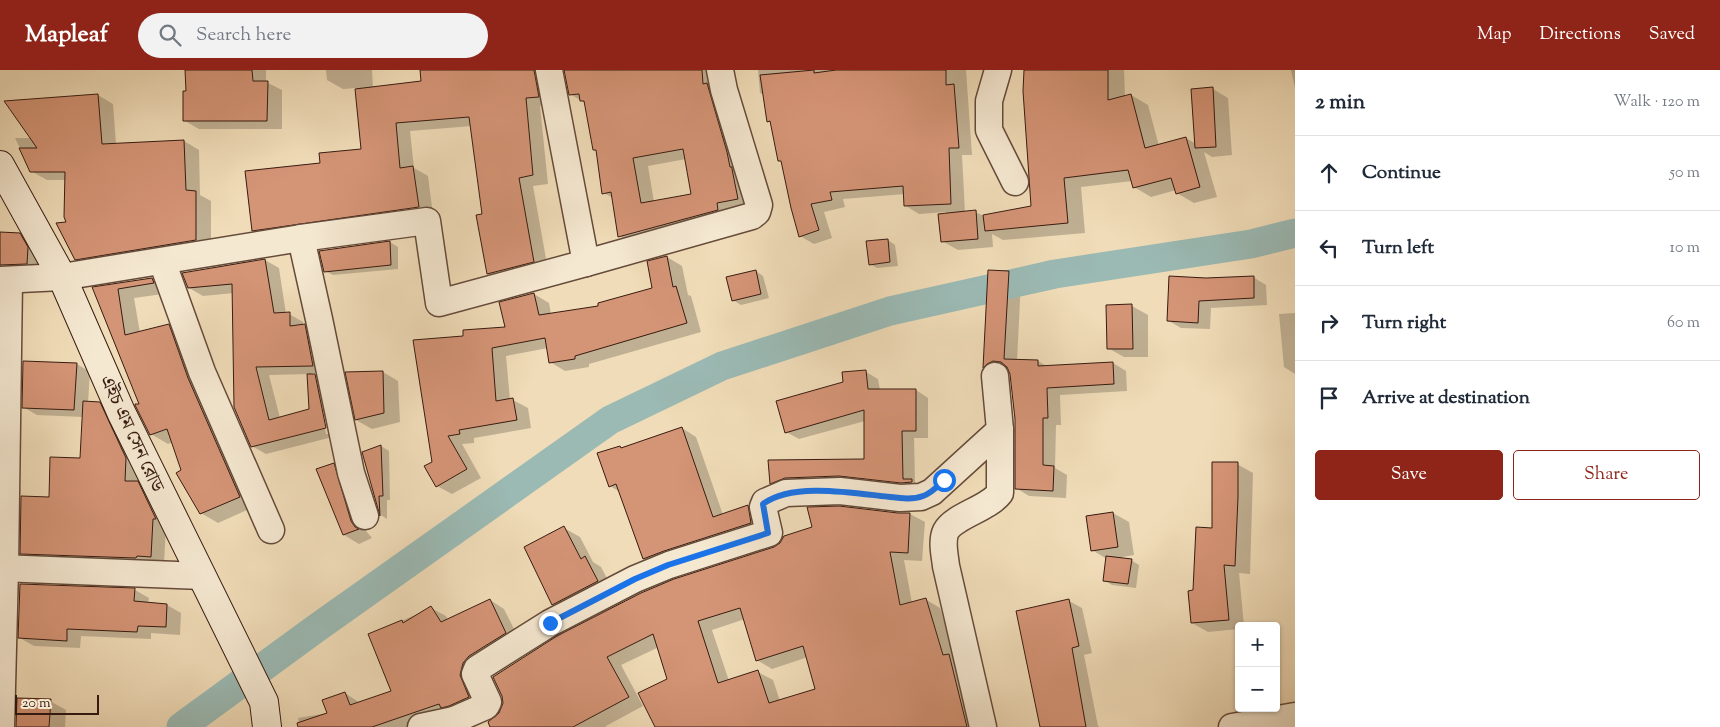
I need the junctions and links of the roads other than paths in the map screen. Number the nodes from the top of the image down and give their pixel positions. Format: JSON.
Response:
{"nodes":[{"id":1,"x":549,"y":70,"type":"edge"},
{"id":2,"x":720,"y":70,"type":"edge"},
{"id":3,"x":998,"y":70,"type":"edge"},
{"id":4,"x":0,"y":165,"type":"edge"},
{"id":5,"x":1015,"y":182,"type":"dead end"},
{"id":6,"x":300,"y":238,"type":"junction"},
{"id":7,"x":162,"y":261,"type":"junction"},
{"id":8,"x":586,"y":263,"type":"junction"},
{"id":9,"x":62,"y":277,"type":"junction"},
{"id":10,"x":4,"y":280,"type":"edge"},
{"id":11,"x":995,"y":376,"type":"dead end"},
{"id":12,"x":1000,"y":430,"type":"junction"},
{"id":13,"x":365,"y":516,"type":"dead end"},
{"id":14,"x":271,"y":530,"type":"dead end"},
{"id":15,"x":3,"y":568,"type":"edge"},
{"id":16,"x":202,"y":576,"type":"junction"},
{"id":17,"x":266,"y":715,"type":"edge"},
{"id":18,"x":1295,"y":716,"type":"edge"},
{"id":19,"x":456,"y":724,"type":"edge"},
{"id":20,"x":1,"y":727,"type":"edge"},
{"id":21,"x":421,"y":727,"type":"edge"},
{"id":22,"x":983,"y":727,"type":"edge"},
{"id":23,"x":1232,"y":727,"type":"edge"}],
"edges":[{"from":1,"to":8,"type":"street"},
{"from":2,"to":8,"type":"street"},
{"from":3,"to":5,"type":"street"},
{"from":4,"to":9,"type":"main road","name":"এইচ এম সেন রোড"},
{"from":6,"to":7,"type":"street"},
{"from":6,"to":8,"type":"street"},
{"from":6,"to":13,"type":"street"},
{"from":7,"to":9,"type":"street"},
{"from":7,"to":14,"type":"street"},
{"from":9,"to":10,"type":"street"},
{"from":9,"to":16,"type":"main road","name":"এইচ এম সেন রোড"},
{"from":10,"to":15,"type":"street"},
{"from":11,"to":12,"type":"street"},
{"from":12,"to":19,"type":"street"},
{"from":12,"to":22,"type":"street"},
{"from":15,"to":16,"type":"street"},
{"from":15,"to":20,"type":"street"},
{"from":16,"to":17,"type":"main road","name":"এইচ এম সেন রোড"},
{"from":18,"to":23,"type":"street"},
{"from":19,"to":21,"type":"street"}]}
